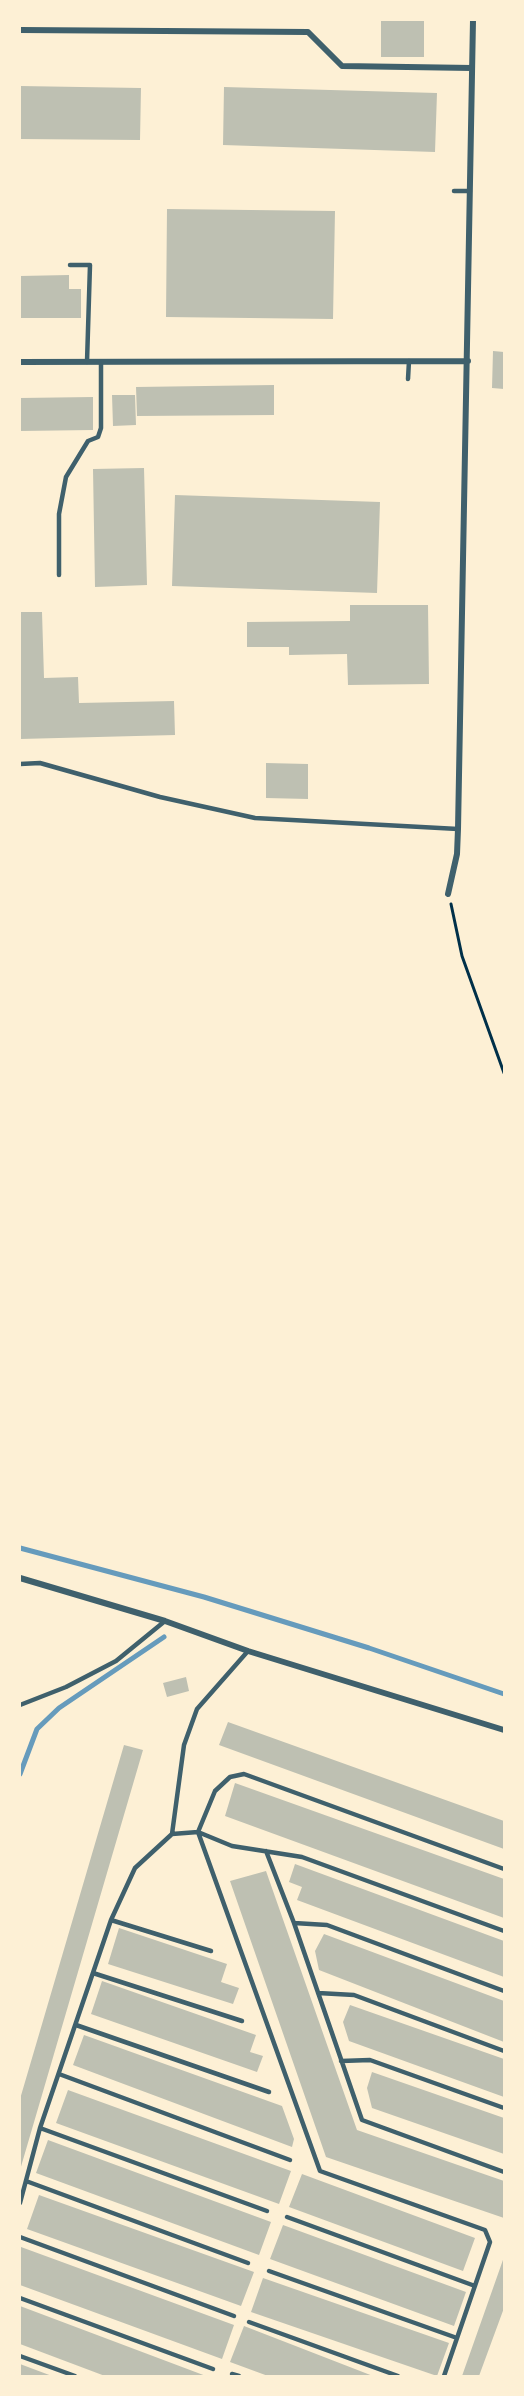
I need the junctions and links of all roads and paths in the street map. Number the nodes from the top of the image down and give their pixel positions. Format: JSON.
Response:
{"nodes":[{"id":1,"x":473,"y":20,"type":"edge"},
{"id":2,"x":20,"y":30,"type":"edge"},
{"id":3,"x":472,"y":68,"type":"junction"},
{"id":4,"x":454,"y":191,"type":"dead end"},
{"id":5,"x":470,"y":191,"type":"junction"},
{"id":6,"x":70,"y":265,"type":"dead end"},
{"id":7,"x":409,"y":361,"type":"junction"},
{"id":8,"x":468,"y":361,"type":"junction"},
{"id":9,"x":20,"y":362,"type":"edge"},
{"id":10,"x":87,"y":362,"type":"junction"},
{"id":11,"x":101,"y":362,"type":"junction"},
{"id":12,"x":408,"y":379,"type":"dead end"},
{"id":13,"x":59,"y":575,"type":"dead end"},
{"id":14,"x":20,"y":764,"type":"edge"},
{"id":15,"x":458,"y":829,"type":"junction"},
{"id":16,"x":448,"y":894,"type":"joint"},
{"id":17,"x":504,"y":1072,"type":"edge"},
{"id":18,"x":20,"y":1578,"type":"edge"},
{"id":19,"x":165,"y":1621,"type":"junction"},
{"id":20,"x":248,"y":1651,"type":"junction"},
{"id":21,"x":20,"y":1705,"type":"edge"},
{"id":22,"x":504,"y":1730,"type":"edge"},
{"id":23,"x":198,"y":1833,"type":"junction"},
{"id":24,"x":172,"y":1834,"type":"junction"},
{"id":25,"x":266,"y":1851,"type":"junction"},
{"id":26,"x":504,"y":1869,"type":"edge"},
{"id":27,"x":111,"y":1920,"type":"junction"},
{"id":28,"x":294,"y":1923,"type":"junction"},
{"id":29,"x":504,"y":1930,"type":"edge"},
{"id":30,"x":211,"y":1951,"type":"dead end"},
{"id":31,"x":93,"y":1973,"type":"junction"},
{"id":32,"x":504,"y":1991,"type":"edge"},
{"id":33,"x":318,"y":1994,"type":"junction"},
{"id":34,"x":242,"y":2021,"type":"dead end"},
{"id":35,"x":76,"y":2025,"type":"junction"},
{"id":36,"x":504,"y":2051,"type":"edge"},
{"id":37,"x":341,"y":2061,"type":"junction"},
{"id":38,"x":59,"y":2074,"type":"junction"},
{"id":39,"x":269,"y":2092,"type":"dead end"},
{"id":40,"x":504,"y":2108,"type":"edge"},
{"id":41,"x":40,"y":2128,"type":"junction"},
{"id":42,"x":290,"y":2160,"type":"dead end"},
{"id":43,"x":504,"y":2172,"type":"edge"},
{"id":44,"x":26,"y":2181,"type":"junction"},
{"id":45,"x":20,"y":2203,"type":"edge"},
{"id":46,"x":267,"y":2211,"type":"dead end"},
{"id":47,"x":287,"y":2217,"type":"dead end"},
{"id":48,"x":20,"y":2237,"type":"edge"},
{"id":49,"x":248,"y":2263,"type":"dead end"},
{"id":50,"x":269,"y":2271,"type":"dead end"},
{"id":51,"x":475,"y":2286,"type":"junction"},
{"id":52,"x":20,"y":2298,"type":"edge"},
{"id":53,"x":234,"y":2316,"type":"dead end"},
{"id":54,"x":249,"y":2322,"type":"dead end"},
{"id":55,"x":458,"y":2338,"type":"junction"},
{"id":56,"x":20,"y":2356,"type":"edge"},
{"id":57,"x":213,"y":2368,"type":"dead end"},
{"id":58,"x":232,"y":2374,"type":"dead end"},
{"id":59,"x":75,"y":2376,"type":"edge"},
{"id":60,"x":239,"y":2376,"type":"edge"},
{"id":61,"x":398,"y":2376,"type":"edge"},
{"id":62,"x":444,"y":2376,"type":"edge"}],
"edges":[{"from":1,"to":3,"type":"street"},
{"from":2,"to":3,"type":"street"},
{"from":3,"to":5,"type":"street"},
{"from":4,"to":5,"type":"lane"},
{"from":5,"to":8,"type":"street"},
{"from":6,"to":10,"type":"lane"},
{"from":7,"to":8,"type":"street"},
{"from":7,"to":11,"type":"street"},
{"from":7,"to":12,"type":"lane"},
{"from":8,"to":15,"type":"street"},
{"from":9,"to":10,"type":"street"},
{"from":10,"to":11,"type":"street"},
{"from":11,"to":13,"type":"lane"},
{"from":14,"to":15,"type":"lane"},
{"from":15,"to":16,"type":"street"},
{"from":16,"to":17,"type":"path"},
{"from":18,"to":19,"type":"street"},
{"from":19,"to":20,"type":"street"},
{"from":19,"to":21,"type":"lane"},
{"from":20,"to":22,"type":"street"},
{"from":20,"to":24,"type":"lane"},
{"from":23,"to":24,"type":"lane"},
{"from":23,"to":25,"type":"lane"},
{"from":23,"to":26,"type":"lane"},
{"from":23,"to":51,"type":"lane"},
{"from":24,"to":27,"type":"lane"},
{"from":25,"to":28,"type":"lane"},
{"from":25,"to":29,"type":"lane"},
{"from":27,"to":30,"type":"lane"},
{"from":27,"to":31,"type":"lane"},
{"from":28,"to":32,"type":"lane"},
{"from":28,"to":33,"type":"lane"},
{"from":31,"to":34,"type":"lane"},
{"from":31,"to":35,"type":"lane"},
{"from":33,"to":36,"type":"lane"},
{"from":33,"to":37,"type":"lane"},
{"from":35,"to":38,"type":"lane"},
{"from":35,"to":39,"type":"lane"},
{"from":37,"to":40,"type":"lane"},
{"from":37,"to":43,"type":"lane"},
{"from":38,"to":41,"type":"lane"},
{"from":38,"to":42,"type":"lane"},
{"from":41,"to":44,"type":"lane"},
{"from":41,"to":46,"type":"lane"},
{"from":44,"to":45,"type":"lane"},
{"from":44,"to":49,"type":"lane"},
{"from":47,"to":51,"type":"lane"},
{"from":48,"to":53,"type":"lane"},
{"from":50,"to":55,"type":"lane"},
{"from":51,"to":55,"type":"lane"},
{"from":52,"to":57,"type":"lane"},
{"from":54,"to":61,"type":"lane"},
{"from":55,"to":62,"type":"lane"},
{"from":56,"to":59,"type":"lane"},
{"from":58,"to":60,"type":"lane"}]}
